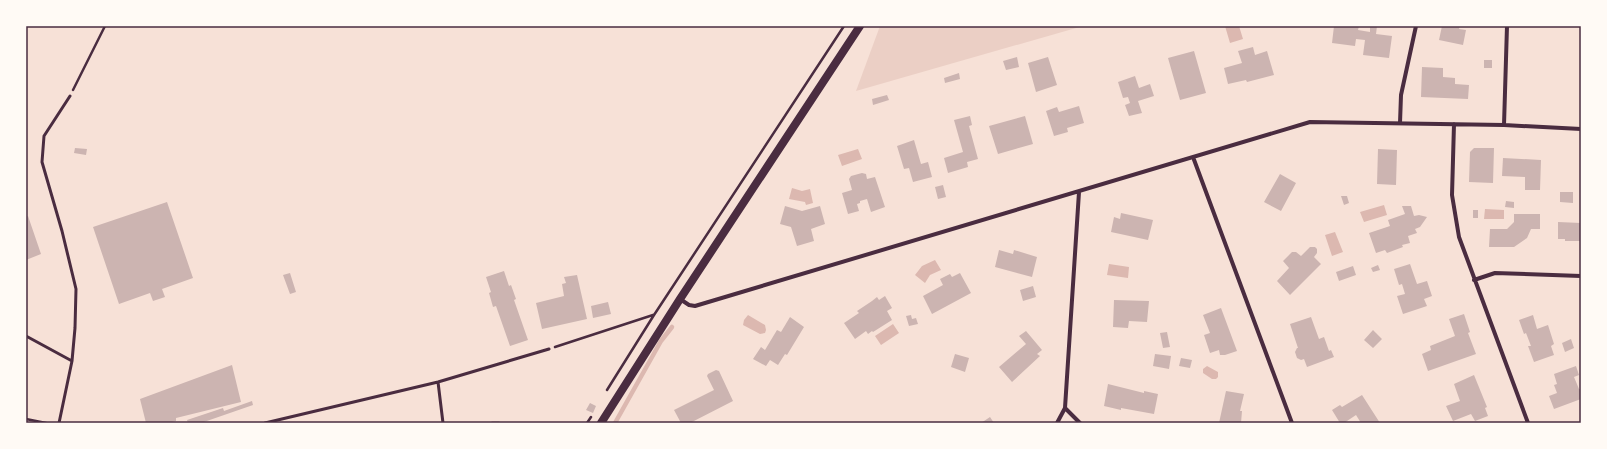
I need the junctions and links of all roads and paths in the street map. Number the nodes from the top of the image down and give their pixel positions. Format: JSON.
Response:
{"nodes":[{"id":1,"x":105,"y":26,"type":"edge"},
{"id":2,"x":844,"y":26,"type":"edge"},
{"id":3,"x":860,"y":26,"type":"edge"},
{"id":4,"x":1416,"y":26,"type":"edge"},
{"id":5,"x":1507,"y":26,"type":"edge"},
{"id":6,"x":70,"y":96,"type":"joint"},
{"id":7,"x":1400,"y":123,"type":"junction"},
{"id":8,"x":1454,"y":124,"type":"junction"},
{"id":9,"x":1504,"y":125,"type":"junction"},
{"id":10,"x":1581,"y":128,"type":"edge"},
{"id":11,"x":1193,"y":157,"type":"junction"},
{"id":12,"x":1079,"y":192,"type":"junction"},
{"id":13,"x":1581,"y":276,"type":"edge"},
{"id":14,"x":1474,"y":280,"type":"junction"},
{"id":15,"x":680,"y":299,"type":"junction"},
{"id":16,"x":654,"y":314,"type":"junction"},
{"id":17,"x":26,"y":336,"type":"edge"},
{"id":18,"x":549,"y":349,"type":"joint"},
{"id":19,"x":72,"y":361,"type":"junction"},
{"id":20,"x":438,"y":382,"type":"junction"},
{"id":21,"x":604,"y":396,"type":"dead end"},
{"id":22,"x":1065,"y":408,"type":"junction"},
{"id":23,"x":591,"y":416,"type":"dead end"},
{"id":24,"x":26,"y":419,"type":"edge"},
{"id":25,"x":46,"y":423,"type":"edge"},
{"id":26,"x":59,"y":423,"type":"edge"},
{"id":27,"x":265,"y":423,"type":"edge"},
{"id":28,"x":444,"y":423,"type":"edge"},
{"id":29,"x":492,"y":423,"type":"edge"},
{"id":30,"x":498,"y":423,"type":"edge"},
{"id":31,"x":587,"y":423,"type":"edge"},
{"id":32,"x":601,"y":423,"type":"edge"},
{"id":33,"x":1057,"y":423,"type":"edge"},
{"id":34,"x":1080,"y":423,"type":"edge"},
{"id":35,"x":1292,"y":423,"type":"edge"},
{"id":36,"x":1528,"y":423,"type":"edge"}],
"edges":[{"from":1,"to":6,"type":"path"},
{"from":2,"to":16,"type":"path"},
{"from":3,"to":15,"type":"main road"},
{"from":4,"to":7,"type":"street"},
{"from":5,"to":9,"type":"street"},
{"from":6,"to":19,"type":"lane"},
{"from":7,"to":8,"type":"street"},
{"from":7,"to":11,"type":"street"},
{"from":8,"to":9,"type":"street"},
{"from":8,"to":14,"type":"street"},
{"from":9,"to":10,"type":"street"},
{"from":11,"to":12,"type":"street"},
{"from":11,"to":35,"type":"street"},
{"from":12,"to":15,"type":"street"},
{"from":12,"to":22,"type":"street"},
{"from":13,"to":14,"type":"street"},
{"from":14,"to":36,"type":"street"},
{"from":15,"to":32,"type":"main road"},
{"from":16,"to":18,"type":"path"},
{"from":16,"to":21,"type":"path"},
{"from":17,"to":19,"type":"lane"},
{"from":18,"to":20,"type":"lane"},
{"from":19,"to":26,"type":"lane"},
{"from":20,"to":27,"type":"lane"},
{"from":20,"to":28,"type":"lane"},
{"from":22,"to":33,"type":"street"},
{"from":22,"to":34,"type":"street"},
{"from":23,"to":31,"type":"path"},
{"from":24,"to":25,"type":"path"},
{"from":29,"to":30,"type":"path"}]}
